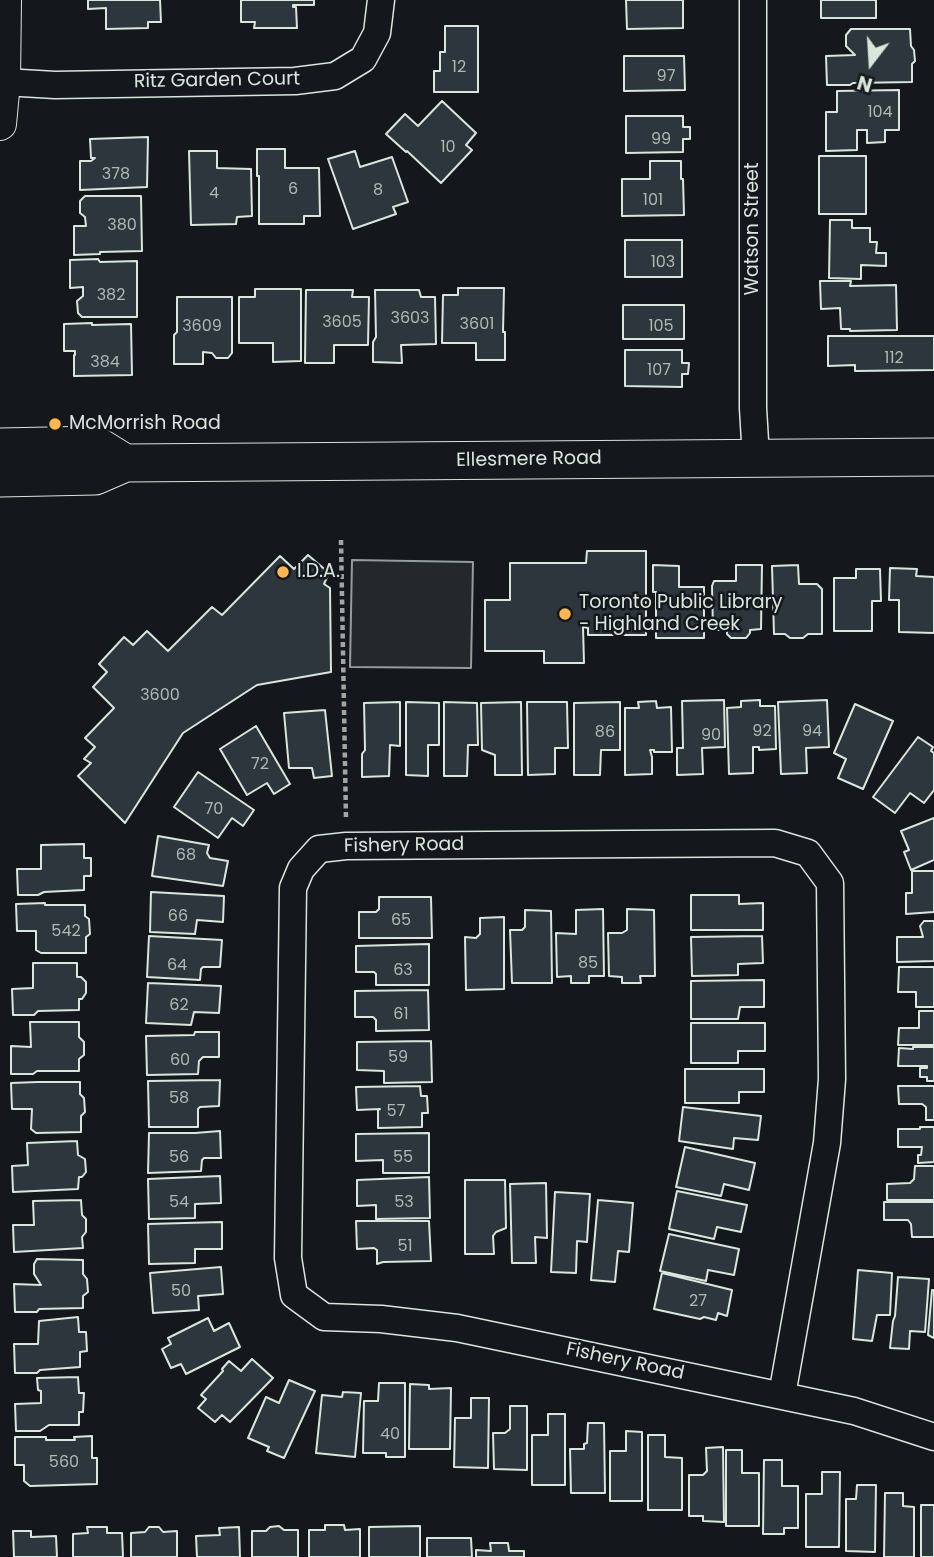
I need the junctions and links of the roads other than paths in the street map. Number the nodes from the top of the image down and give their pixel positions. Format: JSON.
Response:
{"nodes":[{"id":1,"x":5,"y":0,"type":"edge"},
{"id":2,"x":381,"y":0,"type":"edge"},
{"id":3,"x":753,"y":0,"type":"edge"},
{"id":4,"x":4,"y":82,"type":"junction"},
{"id":5,"x":0,"y":124,"type":"edge"},
{"id":6,"x":0,"y":447,"type":"edge"},
{"id":7,"x":934,"y":457,"type":"edge"},
{"id":8,"x":756,"y":458,"type":"junction"},
{"id":9,"x":125,"y":463,"type":"junction"},
{"id":10,"x":0,"y":478,"type":"edge"},
{"id":11,"x":782,"y":1395,"type":"junction"},
{"id":12,"x":934,"y":1437,"type":"edge"}],
"edges":[{"from":1,"to":4,"type":"street"},
{"from":2,"to":4,"type":"street","name":"Ritz Garden Court"},
{"from":3,"to":8,"type":"street","name":"Watson Street"},
{"from":4,"to":5,"type":"street"},
{"from":6,"to":9,"type":"main road"},
{"from":7,"to":8,"type":"main road","name":"Ellesmere Road"},
{"from":8,"to":9,"type":"main road","name":"Ellesmere Road"},
{"from":9,"to":10,"type":"main road","name":"Ellesmere Road"},
{"from":11,"to":11,"type":"street","name":"Fishery Road"},
{"from":11,"to":12,"type":"street","name":"Fishery Road"}]}
